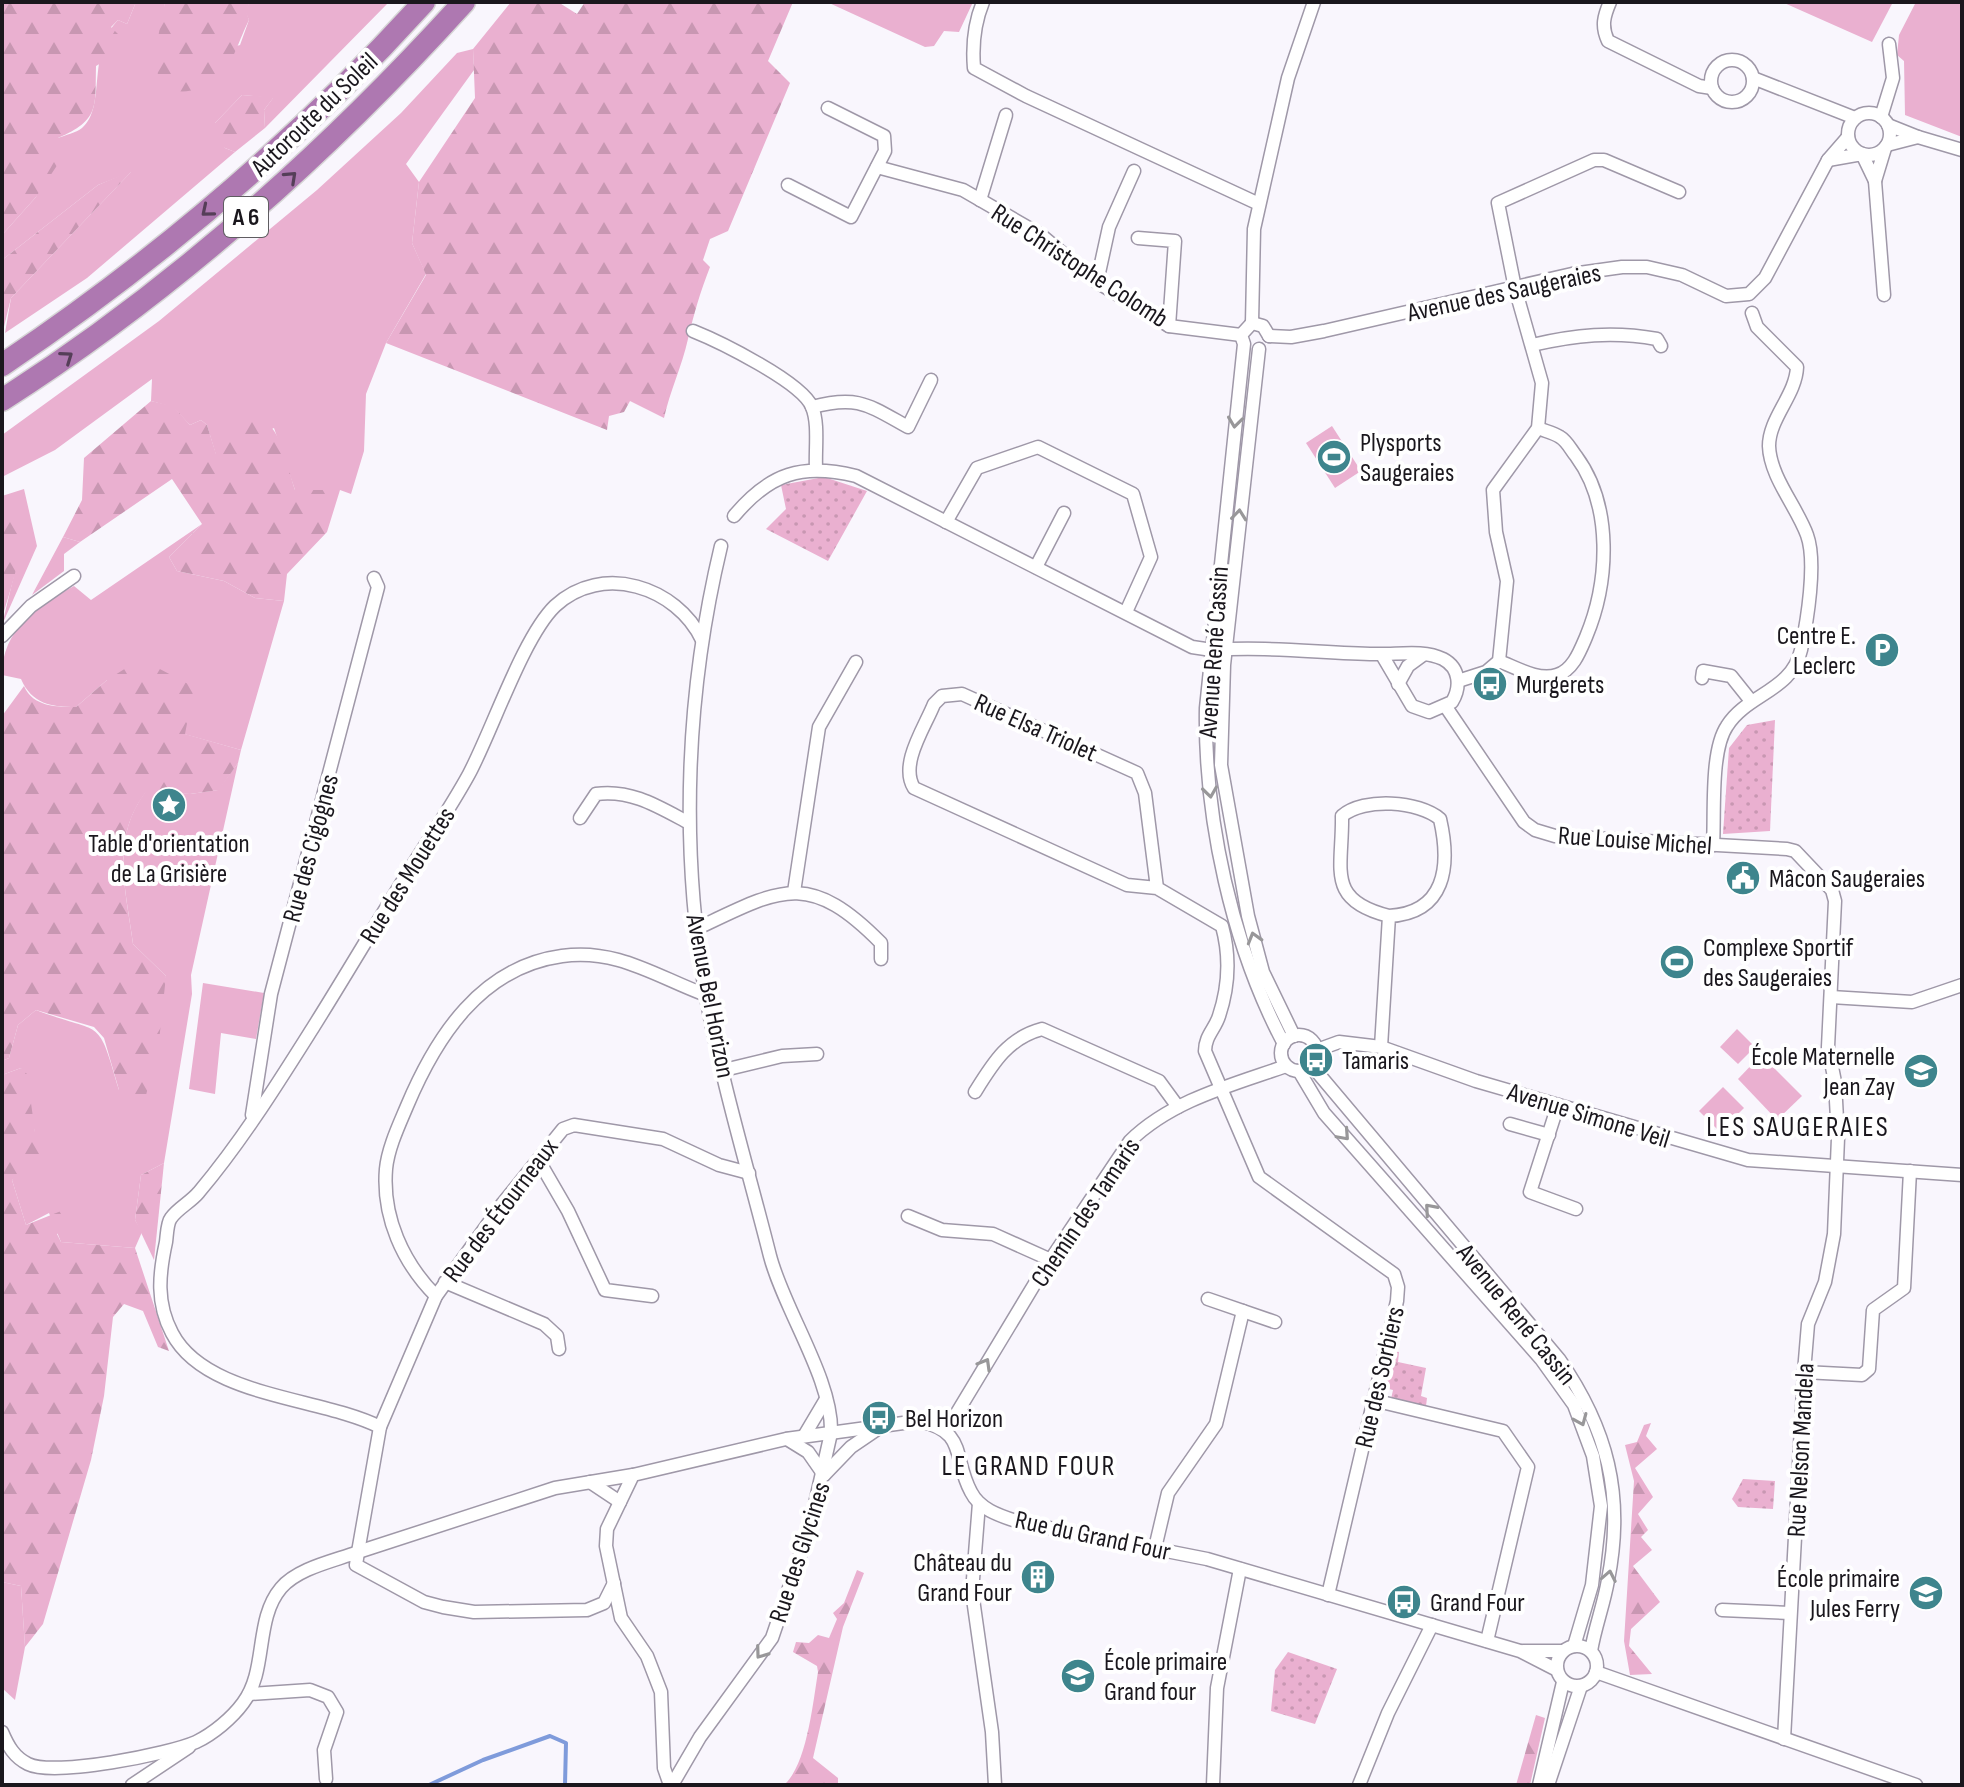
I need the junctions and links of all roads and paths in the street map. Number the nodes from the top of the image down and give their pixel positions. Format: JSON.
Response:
{"nodes":[{"id":1,"x":424,"y":2,"type":"edge"},
{"id":2,"x":464,"y":2,"type":"edge"},
{"id":3,"x":983,"y":2,"type":"edge"},
{"id":4,"x":1610,"y":2,"type":"edge"},
{"id":5,"x":1312,"y":6,"type":"edge"},
{"id":6,"x":1889,"y":44,"type":"dead end"},
{"id":7,"x":1753,"y":78,"type":"junction"},
{"id":8,"x":1712,"y":88,"type":"junction"},
{"id":9,"x":828,"y":108,"type":"dead end"},
{"id":10,"x":1006,"y":115,"type":"dead end"},
{"id":11,"x":1855,"y":118,"type":"junction"},
{"id":12,"x":1884,"y":121,"type":"junction"},
{"id":13,"x":1848,"y":137,"type":"junction"},
{"id":14,"x":1918,"y":137,"type":"junction"},
{"id":15,"x":1886,"y":147,"type":"junction"},
{"id":16,"x":1962,"y":150,"type":"edge"},
{"id":17,"x":1862,"y":154,"type":"junction"},
{"id":18,"x":1828,"y":160,"type":"junction"},
{"id":19,"x":877,"y":167,"type":"junction"},
{"id":20,"x":1134,"y":171,"type":"dead end"},
{"id":21,"x":1875,"y":181,"type":"junction"},
{"id":22,"x":788,"y":185,"type":"dead end"},
{"id":23,"x":1679,"y":192,"type":"dead end"},
{"id":24,"x":980,"y":200,"type":"junction"},
{"id":25,"x":1259,"y":204,"type":"junction"},
{"id":26,"x":1138,"y":238,"type":"dead end"},
{"id":27,"x":1097,"y":282,"type":"junction"},
{"id":28,"x":1515,"y":288,"type":"junction"},
{"id":29,"x":1758,"y":288,"type":"junction"},
{"id":30,"x":1884,"y":295,"type":"dead end"},
{"id":31,"x":1735,"y":298,"type":"junction"},
{"id":32,"x":1752,"y":313,"type":"junction"},
{"id":33,"x":1252,"y":323,"type":"junction"},
{"id":34,"x":1169,"y":326,"type":"junction"},
{"id":35,"x":693,"y":331,"type":"dead end"},
{"id":36,"x":1269,"y":336,"type":"junction"},
{"id":37,"x":1243,"y":340,"type":"junction"},
{"id":38,"x":1532,"y":345,"type":"junction"},
{"id":39,"x":1661,"y":346,"type":"dead end"},
{"id":40,"x":1259,"y":349,"type":"junction"},
{"id":41,"x":2,"y":365,"type":"edge"},
{"id":42,"x":931,"y":380,"type":"dead end"},
{"id":43,"x":2,"y":400,"type":"edge"},
{"id":44,"x":812,"y":407,"type":"junction"},
{"id":45,"x":1538,"y":428,"type":"junction"},
{"id":46,"x":816,"y":468,"type":"junction"},
{"id":47,"x":1064,"y":513,"type":"dead end"},
{"id":48,"x":734,"y":516,"type":"dead end"},
{"id":49,"x":946,"y":522,"type":"junction"},
{"id":50,"x":721,"y":546,"type":"dead end"},
{"id":51,"x":1036,"y":567,"type":"junction"},
{"id":52,"x":74,"y":576,"type":"dead end"},
{"id":53,"x":374,"y":578,"type":"dead end"},
{"id":54,"x":1126,"y":612,"type":"junction"},
{"id":55,"x":2,"y":636,"type":"edge"},
{"id":56,"x":702,"y":640,"type":"junction"},
{"id":57,"x":1219,"y":650,"type":"junction"},
{"id":58,"x":1382,"y":655,"type":"junction"},
{"id":59,"x":1423,"y":655,"type":"junction"},
{"id":60,"x":1499,"y":661,"type":"junction"},
{"id":61,"x":856,"y":662,"type":"dead end"},
{"id":62,"x":1702,"y":678,"type":"dead end"},
{"id":63,"x":1458,"y":681,"type":"junction"},
{"id":64,"x":1398,"y":684,"type":"junction"},
{"id":65,"x":1751,"y":701,"type":"junction"},
{"id":66,"x":1446,"y":707,"type":"junction"},
{"id":67,"x":580,"y":818,"type":"dead end"},
{"id":68,"x":689,"y":823,"type":"junction"},
{"id":69,"x":1713,"y":845,"type":"junction"},
{"id":70,"x":1157,"y":888,"type":"junction"},
{"id":71,"x":794,"y":892,"type":"junction"},
{"id":72,"x":1389,"y":916,"type":"junction"},
{"id":73,"x":696,"y":929,"type":"junction"},
{"id":74,"x":881,"y":959,"type":"dead end"},
{"id":75,"x":1962,"y":985,"type":"edge"},
{"id":76,"x":706,"y":995,"type":"junction"},
{"id":77,"x":1831,"y":997,"type":"junction"},
{"id":78,"x":1289,"y":1040,"type":"junction"},
{"id":79,"x":1381,"y":1047,"type":"junction"},
{"id":80,"x":1317,"y":1050,"type":"junction"},
{"id":81,"x":817,"y":1054,"type":"dead end"},
{"id":82,"x":1286,"y":1066,"type":"junction"},
{"id":83,"x":1312,"y":1066,"type":"junction"},
{"id":84,"x":724,"y":1070,"type":"junction"},
{"id":85,"x":1299,"y":1071,"type":"junction"},
{"id":86,"x":1220,"y":1089,"type":"junction"},
{"id":87,"x":975,"y":1092,"type":"dead end"},
{"id":88,"x":1558,"y":1105,"type":"junction"},
{"id":89,"x":1178,"y":1107,"type":"junction"},
{"id":90,"x":251,"y":1121,"type":"junction"},
{"id":91,"x":1510,"y":1124,"type":"dead end"},
{"id":92,"x":1549,"y":1135,"type":"junction"},
{"id":93,"x":539,"y":1161,"type":"junction"},
{"id":94,"x":1838,"y":1167,"type":"junction"},
{"id":95,"x":1910,"y":1171,"type":"junction"},
{"id":96,"x":749,"y":1173,"type":"junction"},
{"id":97,"x":1962,"y":1175,"type":"edge"},
{"id":98,"x":1576,"y":1209,"type":"dead end"},
{"id":99,"x":908,"y":1216,"type":"dead end"},
{"id":100,"x":1051,"y":1260,"type":"junction"},
{"id":101,"x":445,"y":1282,"type":"junction"},
{"id":102,"x":436,"y":1296,"type":"junction"},
{"id":103,"x":652,"y":1296,"type":"dead end"},
{"id":104,"x":1208,"y":1299,"type":"dead end"},
{"id":105,"x":1243,"y":1311,"type":"junction"},
{"id":106,"x":1275,"y":1322,"type":"dead end"},
{"id":107,"x":559,"y":1349,"type":"dead end"},
{"id":108,"x":1804,"y":1372,"type":"junction"},
{"id":109,"x":826,"y":1399,"type":"junction"},
{"id":110,"x":1373,"y":1400,"type":"junction"},
{"id":111,"x":380,"y":1427,"type":"junction"},
{"id":112,"x":880,"y":1427,"type":"junction"},
{"id":113,"x":946,"y":1431,"type":"junction"},
{"id":114,"x":831,"y":1433,"type":"junction"},
{"id":115,"x":804,"y":1436,"type":"junction"},
{"id":116,"x":786,"y":1439,"type":"junction"},
{"id":117,"x":633,"y":1475,"type":"junction"},
{"id":118,"x":824,"y":1475,"type":"junction"},
{"id":119,"x":590,"y":1482,"type":"junction"},
{"id":120,"x":620,"y":1502,"type":"junction"},
{"id":121,"x":979,"y":1503,"type":"junction"},
{"id":122,"x":1155,"y":1548,"type":"junction"},
{"id":123,"x":358,"y":1552,"type":"junction"},
{"id":124,"x":1240,"y":1569,"type":"junction"},
{"id":125,"x":614,"y":1583,"type":"junction"},
{"id":126,"x":1328,"y":1595,"type":"junction"},
{"id":127,"x":1722,"y":1610,"type":"dead end"},
{"id":128,"x":1790,"y":1613,"type":"junction"},
{"id":129,"x":1432,"y":1625,"type":"junction"},
{"id":130,"x":1487,"y":1641,"type":"junction"},
{"id":131,"x":1569,"y":1649,"type":"junction"},
{"id":132,"x":1520,"y":1651,"type":"junction"},
{"id":133,"x":1591,"y":1651,"type":"junction"},
{"id":134,"x":1596,"y":1672,"type":"junction"},
{"id":135,"x":1560,"y":1676,"type":"junction"},
{"id":136,"x":1581,"y":1686,"type":"junction"},
{"id":137,"x":249,"y":1694,"type":"junction"},
{"id":138,"x":2,"y":1732,"type":"edge"},
{"id":139,"x":1784,"y":1739,"type":"junction"},
{"id":140,"x":196,"y":1742,"type":"junction"},
{"id":141,"x":326,"y":1779,"type":"dead end"},
{"id":142,"x":132,"y":1785,"type":"edge"},
{"id":143,"x":671,"y":1785,"type":"edge"},
{"id":144,"x":995,"y":1785,"type":"edge"},
{"id":145,"x":1213,"y":1785,"type":"edge"},
{"id":146,"x":1359,"y":1785,"type":"edge"},
{"id":147,"x":1539,"y":1785,"type":"edge"},
{"id":148,"x":1548,"y":1785,"type":"edge"},
{"id":149,"x":1916,"y":1785,"type":"edge"}],
"edges":[{"from":1,"to":41,"type":"highway","name":"Autoroute du Soleil","number":"A 6","one_way":true},
{"from":43,"to":2,"type":"highway","name":"Autoroute du Soleil","number":"A 6","one_way":true},
{"from":3,"to":25,"type":"street"},
{"from":4,"to":8,"type":"street"},
{"from":5,"to":25,"type":"street"},
{"from":6,"to":12,"type":"street"},
{"from":7,"to":8,"type":"street"},
{"from":7,"to":8,"type":"street"},
{"from":7,"to":11,"type":"street"},
{"from":9,"to":19,"type":"street"},
{"from":10,"to":24,"type":"street"},
{"from":11,"to":12,"type":"street"},
{"from":11,"to":13,"type":"street"},
{"from":12,"to":14,"type":"street"},
{"from":12,"to":15,"type":"street"},
{"from":13,"to":17,"type":"street"},
{"from":13,"to":18,"type":"street"},
{"from":14,"to":15,"type":"street"},
{"from":14,"to":16,"type":"street"},
{"from":15,"to":17,"type":"street"},
{"from":15,"to":21,"type":"street"},
{"from":17,"to":18,"type":"street"},
{"from":17,"to":21,"type":"street"},
{"from":18,"to":29,"type":"street"},
{"from":19,"to":22,"type":"street"},
{"from":19,"to":24,"type":"street","name":"Rue Christophe Colomb"},
{"from":20,"to":27,"type":"street"},
{"from":21,"to":30,"type":"street"},
{"from":23,"to":28,"type":"street"},
{"from":24,"to":27,"type":"street","name":"Rue Christophe Colomb"},
{"from":25,"to":33,"type":"street"},
{"from":26,"to":34,"type":"street"},
{"from":27,"to":34,"type":"street","name":"Rue Christophe Colomb"},
{"from":28,"to":31,"type":"street","name":"Avenue des Saugeraies"},
{"from":28,"to":36,"type":"street","name":"Avenue des Saugeraies"},
{"from":28,"to":38,"type":"street"},
{"from":29,"to":31,"type":"street"},
{"from":29,"to":32,"type":"street"},
{"from":31,"to":32,"type":"street","name":"Avenue des Saugeraies"},
{"from":32,"to":65,"type":"street","name":"Avenue des Saugeraies"},
{"from":33,"to":36,"type":"street"},
{"from":33,"to":37,"type":"street"},
{"from":34,"to":37,"type":"street","name":"Rue Christophe Colomb"},
{"from":35,"to":44,"type":"street"},
{"from":36,"to":40,"type":"street"},
{"from":37,"to":40,"type":"street","name":"Rue Christophe Colomb"},
{"from":37,"to":57,"type":"street","name":"Avenue René Cassin","one_way":true},
{"from":38,"to":39,"type":"street"},
{"from":38,"to":45,"type":"street"},
{"from":57,"to":40,"type":"street","name":"Avenue René Cassin","one_way":true},
{"from":42,"to":44,"type":"street"},
{"from":44,"to":46,"type":"street"},
{"from":45,"to":60,"type":"street"},
{"from":45,"to":60,"type":"street"},
{"from":46,"to":48,"type":"street"},
{"from":46,"to":49,"type":"street"},
{"from":47,"to":51,"type":"street"},
{"from":49,"to":51,"type":"street"},
{"from":49,"to":54,"type":"street"},
{"from":50,"to":56,"type":"street","name":"Avenue Bel Horizon"},
{"from":51,"to":54,"type":"street"},
{"from":52,"to":55,"type":"street"},
{"from":53,"to":90,"type":"street","name":"Rue des Cigognes"},
{"from":54,"to":57,"type":"street"},
{"from":56,"to":68,"type":"street","name":"Avenue Bel Horizon"},
{"from":56,"to":90,"type":"street","name":"Rue des Mouettes"},
{"from":57,"to":58,"type":"street"},
{"from":57,"to":78,"type":"street","name":"Avenue René Cassin"},
{"from":58,"to":59,"type":"street"},
{"from":58,"to":64,"type":"street"},
{"from":59,"to":63,"type":"street"},
{"from":59,"to":64,"type":"street"},
{"from":60,"to":63,"type":"street"},
{"from":61,"to":71,"type":"street"},
{"from":62,"to":65,"type":"street"},
{"from":63,"to":66,"type":"street"},
{"from":64,"to":66,"type":"street"},
{"from":65,"to":69,"type":"street"},
{"from":66,"to":69,"type":"street","name":"Rue Louise Michel"},
{"from":67,"to":68,"type":"street"},
{"from":68,"to":73,"type":"street","name":"Avenue Bel Horizon"},
{"from":69,"to":77,"type":"street","name":"Rue Louise Michel"},
{"from":70,"to":70,"type":"street","name":"Rue Elsa Triolet"},
{"from":70,"to":86,"type":"street","name":"Rue Elsa Triolet"},
{"from":71,"to":73,"type":"street"},
{"from":71,"to":74,"type":"street"},
{"from":72,"to":72,"type":"street"},
{"from":72,"to":79,"type":"street"},
{"from":73,"to":76,"type":"street","name":"Avenue Bel Horizon"},
{"from":75,"to":77,"type":"street"},
{"from":76,"to":84,"type":"street","name":"Avenue Bel Horizon"},
{"from":76,"to":102,"type":"street"},
{"from":77,"to":94,"type":"street","name":"Rue Louise Michel"},
{"from":78,"to":80,"type":"street"},
{"from":78,"to":82,"type":"street"},
{"from":79,"to":80,"type":"street","name":"Avenue Simone Veil"},
{"from":79,"to":88,"type":"street","name":"Avenue Simone Veil"},
{"from":80,"to":83,"type":"street"},
{"from":81,"to":84,"type":"street"},
{"from":82,"to":85,"type":"street"},
{"from":82,"to":86,"type":"street","name":"Chemin des Tamaris"},
{"from":83,"to":85,"type":"street"},
{"from":133,"to":83,"type":"street","name":"Avenue René Cassin","one_way":true},
{"from":84,"to":96,"type":"street","name":"Avenue Bel Horizon"},
{"from":85,"to":131,"type":"street","name":"Avenue René Cassin","one_way":true},
{"from":86,"to":89,"type":"street","name":"Chemin des Tamaris"},
{"from":86,"to":110,"type":"street","name":"Rue des Sorbiers"},
{"from":87,"to":89,"type":"street"},
{"from":88,"to":92,"type":"street"},
{"from":88,"to":94,"type":"street","name":"Avenue Simone Veil"},
{"from":89,"to":100,"type":"street","name":"Chemin des Tamaris"},
{"from":90,"to":111,"type":"street","name":"Rue des Mouettes"},
{"from":91,"to":92,"type":"street"},
{"from":92,"to":98,"type":"street"},
{"from":93,"to":96,"type":"street","name":"Rue des Étourneaux"},
{"from":93,"to":101,"type":"street","name":"Rue des Étourneaux"},
{"from":93,"to":103,"type":"street"},
{"from":94,"to":95,"type":"street","name":"Avenue Simone Veil"},
{"from":94,"to":108,"type":"street","name":"Rue Nelson Mandela"},
{"from":95,"to":97,"type":"street","name":"Avenue Simone Veil"},
{"from":95,"to":108,"type":"street"},
{"from":96,"to":109,"type":"street","name":"Avenue Bel Horizon"},
{"from":99,"to":100,"type":"street"},
{"from":113,"to":100,"type":"street","name":"Chemin des Tamaris","one_way":true},
{"from":101,"to":102,"type":"street","name":"Rue des Étourneaux"},
{"from":101,"to":107,"type":"street"},
{"from":102,"to":111,"type":"street","name":"Rue des Étourneaux"},
{"from":104,"to":105,"type":"street"},
{"from":105,"to":106,"type":"street"},
{"from":105,"to":122,"type":"street"},
{"from":108,"to":128,"type":"street","name":"Rue Nelson Mandela"},
{"from":109,"to":114,"type":"street","name":"Avenue Bel Horizon"},
{"from":109,"to":115,"type":"street"},
{"from":110,"to":126,"type":"street","name":"Rue des Sorbiers"},
{"from":110,"to":130,"type":"street"},
{"from":111,"to":123,"type":"street","name":"Rue des Étourneaux"},
{"from":112,"to":113,"type":"street"},
{"from":112,"to":114,"type":"street"},
{"from":112,"to":118,"type":"street"},
{"from":113,"to":121,"type":"street","name":"Rue du Grand Four"},
{"from":114,"to":115,"type":"street"},
{"from":114,"to":118,"type":"street","name":"Rue des Glycines"},
{"from":115,"to":116,"type":"street"},
{"from":116,"to":117,"type":"street"},
{"from":116,"to":118,"type":"street"},
{"from":117,"to":119,"type":"street"},
{"from":117,"to":120,"type":"street"},
{"from":118,"to":143,"type":"street","name":"Rue des Glycines","one_way":true},
{"from":119,"to":120,"type":"street"},
{"from":119,"to":123,"type":"street"},
{"from":120,"to":125,"type":"street"},
{"from":121,"to":122,"type":"street","name":"Rue du Grand Four"},
{"from":121,"to":144,"type":"street"},
{"from":122,"to":124,"type":"street","name":"Rue du Grand Four"},
{"from":123,"to":125,"type":"street"},
{"from":123,"to":137,"type":"street"},
{"from":124,"to":126,"type":"street","name":"Rue du Grand Four"},
{"from":124,"to":145,"type":"street"},
{"from":125,"to":143,"type":"street"},
{"from":126,"to":129,"type":"street","name":"Rue du Grand Four"},
{"from":127,"to":128,"type":"street"},
{"from":128,"to":139,"type":"street","name":"Rue Nelson Mandela"},
{"from":129,"to":130,"type":"street","name":"Rue du Grand Four"},
{"from":129,"to":146,"type":"street"},
{"from":130,"to":132,"type":"street","name":"Rue du Grand Four"},
{"from":131,"to":132,"type":"street","name":"Rue du Grand Four"},
{"from":131,"to":133,"type":"street"},
{"from":131,"to":135,"type":"street"},
{"from":132,"to":135,"type":"street","name":"Rue du Grand Four"},
{"from":133,"to":134,"type":"street"},
{"from":134,"to":136,"type":"street"},
{"from":134,"to":139,"type":"street"},
{"from":135,"to":136,"type":"street"},
{"from":135,"to":147,"type":"street"},
{"from":136,"to":148,"type":"street"},
{"from":137,"to":140,"type":"street"},
{"from":137,"to":141,"type":"street"},
{"from":138,"to":140,"type":"street"},
{"from":139,"to":149,"type":"street"},
{"from":140,"to":142,"type":"street"}]}
